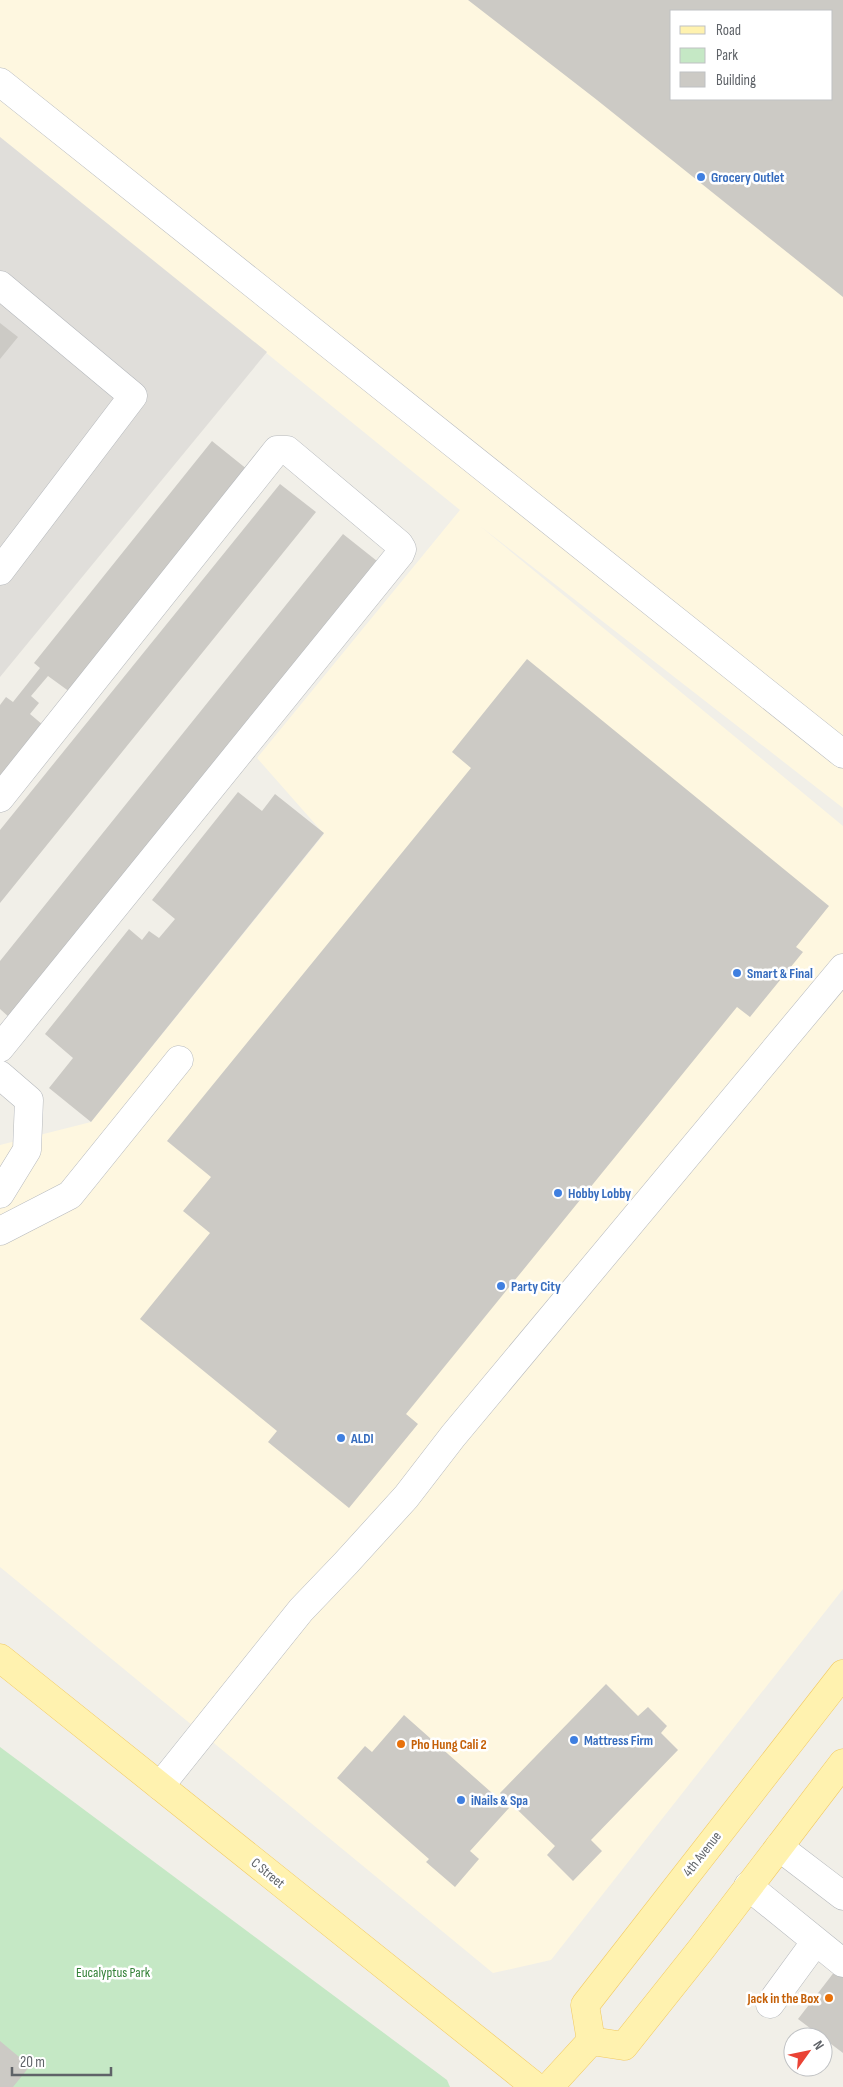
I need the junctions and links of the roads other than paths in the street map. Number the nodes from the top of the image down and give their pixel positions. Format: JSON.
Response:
{"nodes":[{"id":1,"x":0,"y":82,"type":"edge"},
{"id":2,"x":0,"y":285,"type":"edge"},
{"id":3,"x":0,"y":570,"type":"edge"},
{"id":4,"x":843,"y":754,"type":"edge"},
{"id":5,"x":0,"y":798,"type":"edge"},
{"id":6,"x":843,"y":968,"type":"edge"},
{"id":7,"x":0,"y":1048,"type":"edge"},
{"id":8,"x":179,"y":1060,"type":"dead end"},
{"id":9,"x":0,"y":1075,"type":"edge"},
{"id":10,"x":0,"y":1194,"type":"edge"},
{"id":11,"x":0,"y":1231,"type":"edge"},
{"id":12,"x":0,"y":1658,"type":"edge"},
{"id":13,"x":843,"y":1674,"type":"edge"},
{"id":14,"x":843,"y":1762,"type":"edge"},
{"id":15,"x":160,"y":1786,"type":"junction"},
{"id":16,"x":779,"y":1847,"type":"junction"},
{"id":17,"x":748,"y":1886,"type":"junction"},
{"id":18,"x":843,"y":1896,"type":"edge"},
{"id":19,"x":816,"y":1941,"type":"junction"},
{"id":20,"x":843,"y":1964,"type":"edge"},
{"id":21,"x":770,"y":2004,"type":"dead end"},
{"id":22,"x":590,"y":2041,"type":"junction"},
{"id":23,"x":536,"y":2087,"type":"edge"},
{"id":24,"x":549,"y":2087,"type":"edge"}],
"edges":[{"from":1,"to":4,"type":"street"},
{"from":2,"to":3,"type":"street"},
{"from":5,"to":7,"type":"street"},
{"from":6,"to":15,"type":"street"},
{"from":8,"to":11,"type":"street"},
{"from":9,"to":10,"type":"street"},
{"from":12,"to":15,"type":"main road","name":"C Street"},
{"from":13,"to":22,"type":"main road","name":"4th Avenue"},
{"from":14,"to":16,"type":"main road"},
{"from":15,"to":23,"type":"main road","name":"C Street"},
{"from":16,"to":17,"type":"main road"},
{"from":16,"to":18,"type":"street"},
{"from":17,"to":19,"type":"street"},
{"from":17,"to":22,"type":"main road"},
{"from":19,"to":20,"type":"street"},
{"from":19,"to":21,"type":"street"},
{"from":22,"to":24,"type":"main road"}]}
